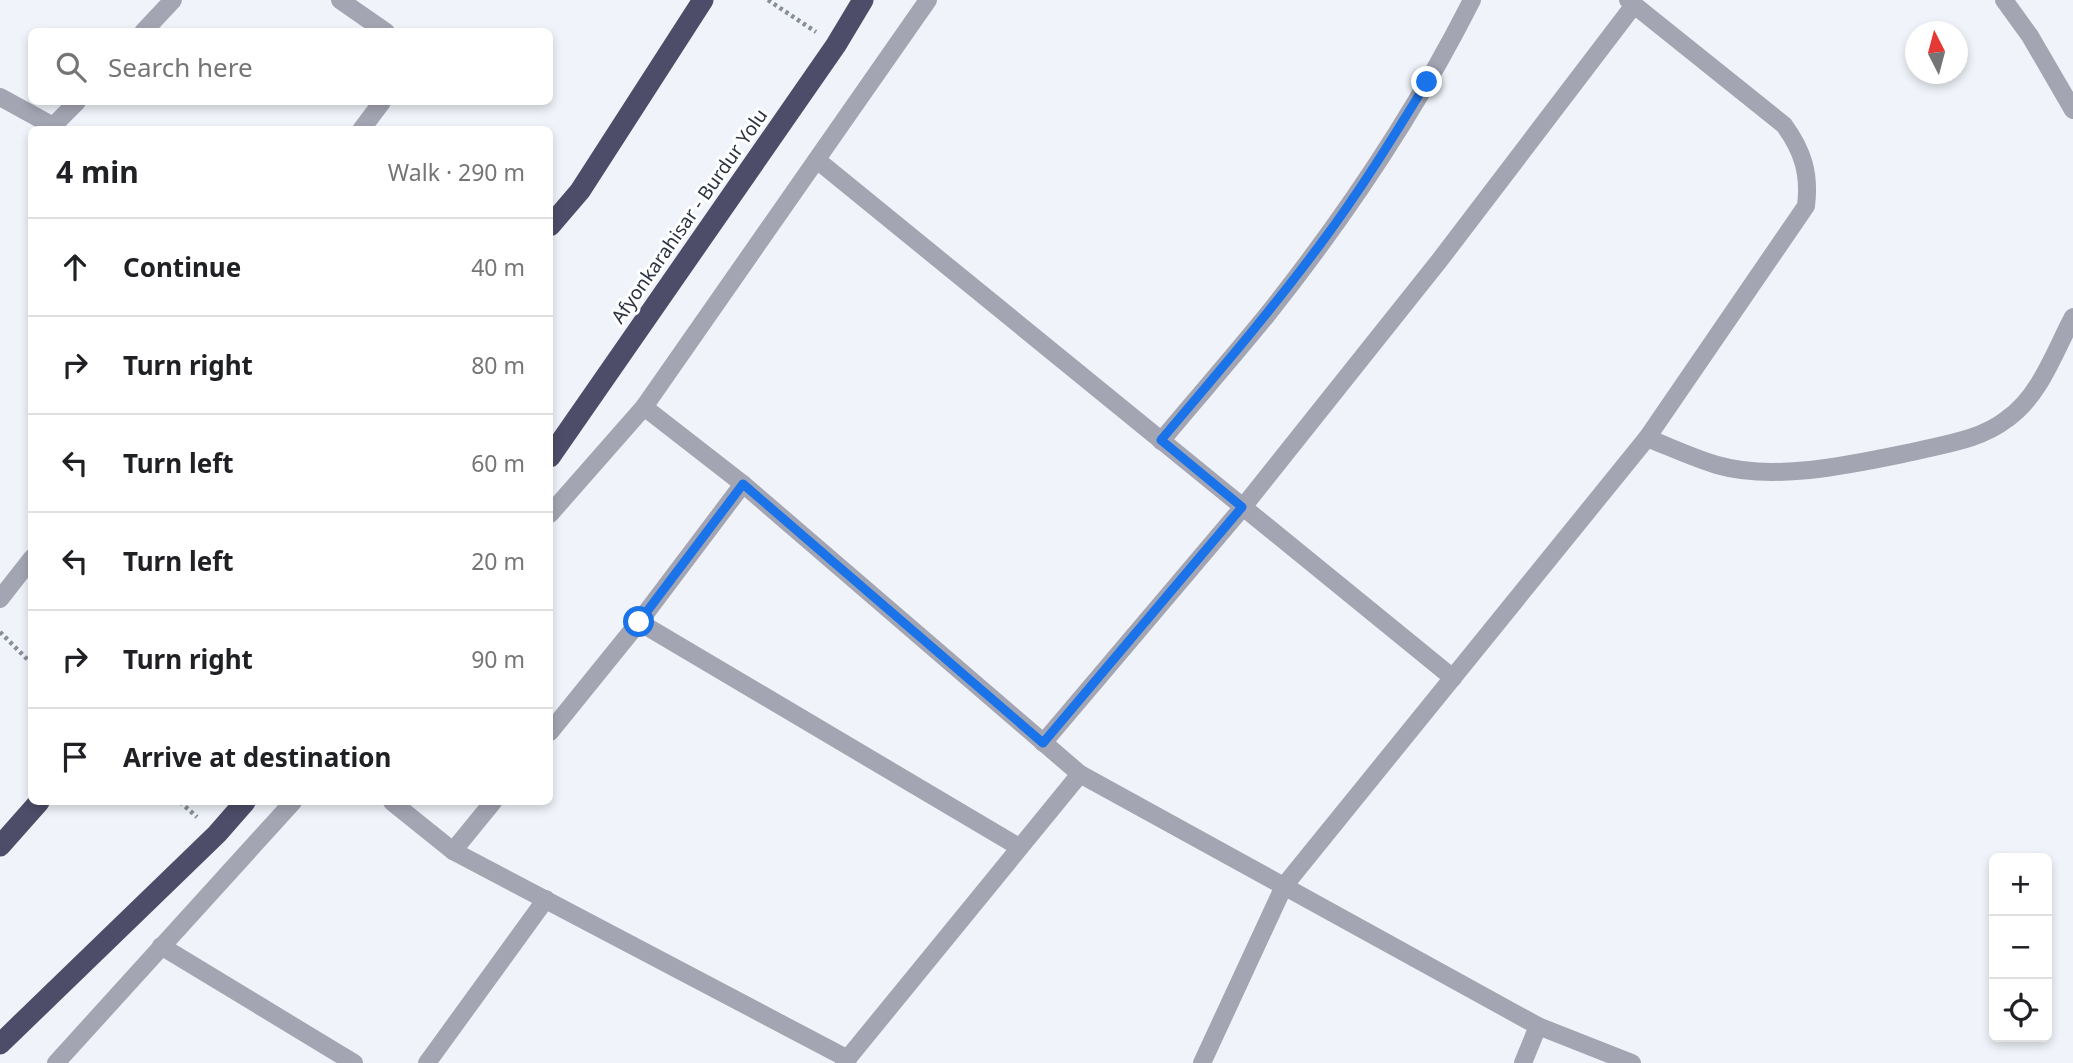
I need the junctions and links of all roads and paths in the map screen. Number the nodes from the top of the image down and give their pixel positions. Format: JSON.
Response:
{"nodes":[{"id":1,"x":173,"y":0,"type":"edge"},
{"id":2,"x":340,"y":0,"type":"edge"},
{"id":3,"x":703,"y":0,"type":"edge"},
{"id":4,"x":863,"y":0,"type":"edge"},
{"id":5,"x":928,"y":0,"type":"edge"},
{"id":6,"x":1472,"y":0,"type":"edge"},
{"id":7,"x":2004,"y":0,"type":"edge"},
{"id":8,"x":1631,"y":3,"type":"edge"},
{"id":9,"x":147,"y":28,"type":"edge"},
{"id":10,"x":380,"y":28,"type":"edge"},
{"id":11,"x":0,"y":97,"type":"edge"},
{"id":12,"x":74,"y":105,"type":"edge"},
{"id":13,"x":380,"y":105,"type":"edge"},
{"id":14,"x":2073,"y":110,"type":"edge"},
{"id":15,"x":53,"y":126,"type":"edge"},
{"id":16,"x":53,"y":126,"type":"edge"},
{"id":17,"x":364,"y":126,"type":"edge"},
{"id":18,"x":817,"y":160,"type":"junction"},
{"id":19,"x":553,"y":222,"type":"edge"},
{"id":20,"x":2073,"y":317,"type":"edge"},
{"id":21,"x":645,"y":407,"type":"junction"},
{"id":22,"x":1647,"y":438,"type":"junction"},
{"id":23,"x":1161,"y":440,"type":"junction"},
{"id":24,"x":553,"y":453,"type":"edge"},
{"id":25,"x":743,"y":484,"type":"junction"},
{"id":26,"x":1242,"y":507,"type":"junction"},
{"id":27,"x":553,"y":511,"type":"edge"},
{"id":28,"x":28,"y":563,"type":"edge"},
{"id":29,"x":0,"y":599,"type":"edge"},
{"id":30,"x":639,"y":622,"type":"junction"},
{"id":31,"x":0,"y":632,"type":"edge"},
{"id":32,"x":28,"y":660,"type":"edge"},
{"id":33,"x":1453,"y":678,"type":"junction"},
{"id":34,"x":553,"y":728,"type":"edge"},
{"id":35,"x":1043,"y":743,"type":"junction"},
{"id":36,"x":1080,"y":774,"type":"junction"},
{"id":37,"x":36,"y":805,"type":"edge"},
{"id":38,"x":242,"y":805,"type":"edge"},
{"id":39,"x":290,"y":805,"type":"edge"},
{"id":40,"x":396,"y":805,"type":"edge"},
{"id":41,"x":491,"y":805,"type":"edge"},
{"id":42,"x":0,"y":846,"type":"edge"},
{"id":43,"x":1019,"y":847,"type":"junction"},
{"id":44,"x":453,"y":851,"type":"junction"},
{"id":45,"x":1284,"y":886,"type":"junction"},
{"id":46,"x":546,"y":900,"type":"junction"},
{"id":47,"x":161,"y":946,"type":"junction"},
{"id":48,"x":1538,"y":1026,"type":"junction"},
{"id":49,"x":0,"y":1044,"type":"edge"},
{"id":50,"x":846,"y":1061,"type":"edge"},
{"id":51,"x":56,"y":1063,"type":"edge"},
{"id":52,"x":354,"y":1063,"type":"edge"},
{"id":53,"x":427,"y":1063,"type":"edge"},
{"id":54,"x":1202,"y":1063,"type":"edge"},
{"id":55,"x":1523,"y":1063,"type":"edge"},
{"id":56,"x":1632,"y":1063,"type":"edge"}],
"edges":[{"from":1,"to":9,"type":"street"},
{"from":2,"to":10,"type":"street"},
{"from":3,"to":19,"type":"highway"},
{"from":4,"to":24,"type":"highway","name":"Afyonkarahisar - Burdur Yolu"},
{"from":5,"to":18,"type":"street"},
{"from":6,"to":23,"type":"street"},
{"from":7,"to":14,"type":"street"},
{"from":8,"to":22,"type":"street"},
{"from":8,"to":26,"type":"street"},
{"from":11,"to":16,"type":"street"},
{"from":12,"to":15,"type":"street"},
{"from":13,"to":17,"type":"street"},
{"from":18,"to":21,"type":"street"},
{"from":18,"to":23,"type":"street"},
{"from":20,"to":22,"type":"street"},
{"from":21,"to":25,"type":"street"},
{"from":21,"to":27,"type":"street"},
{"from":22,"to":33,"type":"street"},
{"from":23,"to":26,"type":"street"},
{"from":25,"to":30,"type":"street"},
{"from":25,"to":35,"type":"street"},
{"from":26,"to":33,"type":"street"},
{"from":26,"to":35,"type":"street"},
{"from":28,"to":29,"type":"street"},
{"from":30,"to":34,"type":"street"},
{"from":30,"to":43,"type":"street"},
{"from":31,"to":32,"type":"path"},
{"from":33,"to":45,"type":"street"},
{"from":35,"to":36,"type":"street"},
{"from":36,"to":43,"type":"street"},
{"from":36,"to":45,"type":"street"},
{"from":37,"to":42,"type":"highway"},
{"from":38,"to":49,"type":"highway"},
{"from":39,"to":47,"type":"street"},
{"from":40,"to":44,"type":"street"},
{"from":41,"to":44,"type":"street"},
{"from":43,"to":50,"type":"street"},
{"from":44,"to":46,"type":"street"},
{"from":45,"to":48,"type":"street"},
{"from":45,"to":54,"type":"street"},
{"from":46,"to":50,"type":"street"},
{"from":46,"to":53,"type":"street"},
{"from":47,"to":51,"type":"street"},
{"from":47,"to":52,"type":"street"},
{"from":48,"to":55,"type":"street"},
{"from":48,"to":56,"type":"street"}]}
